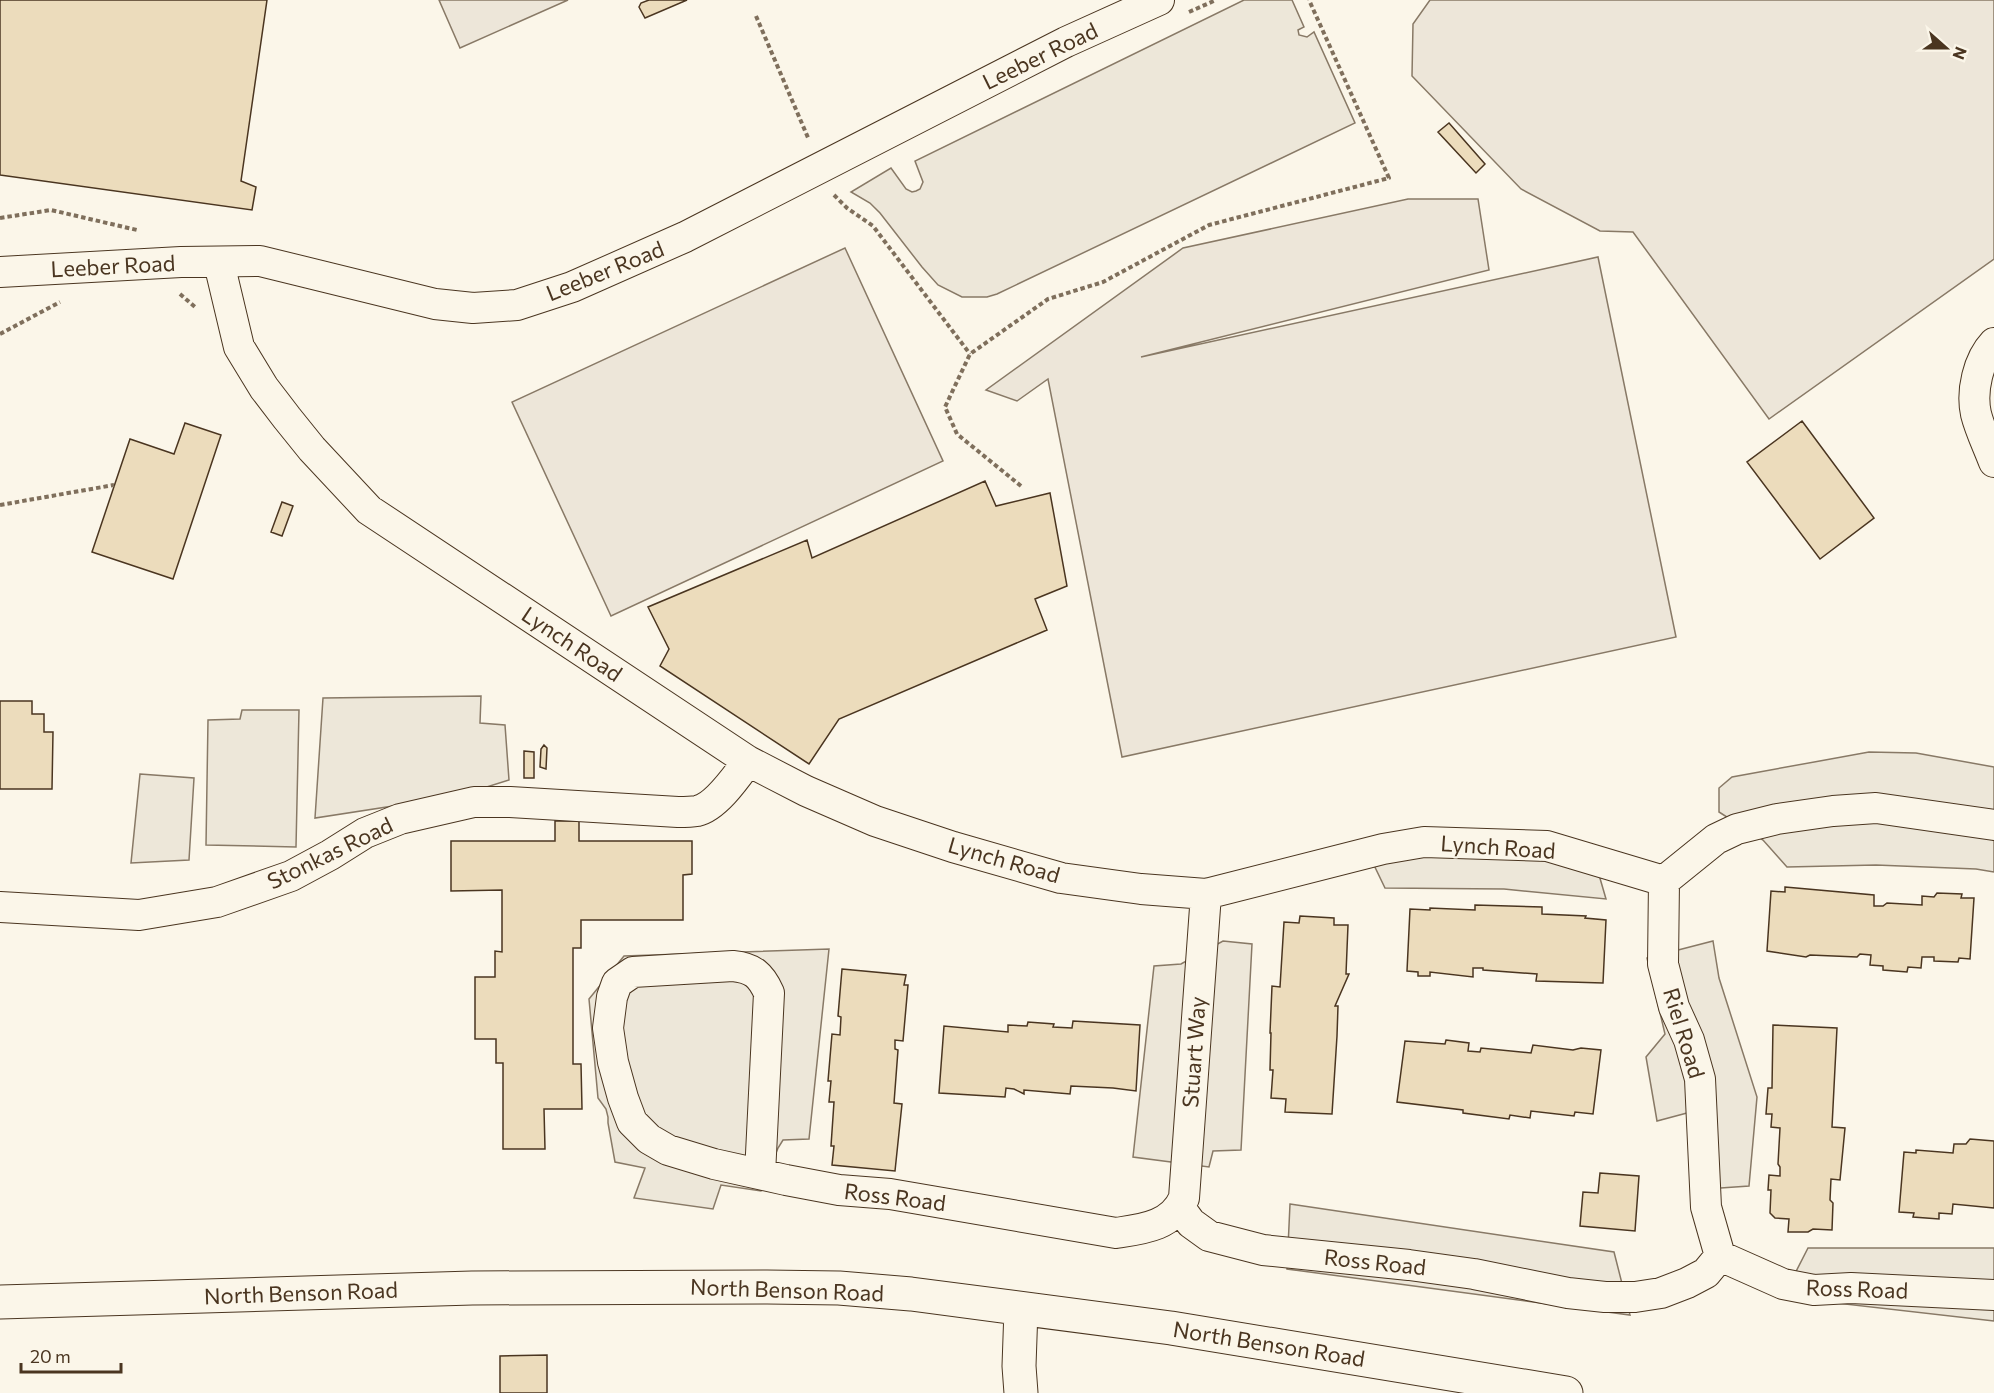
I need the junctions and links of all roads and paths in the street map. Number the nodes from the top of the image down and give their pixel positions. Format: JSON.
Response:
{"nodes":[{"id":1,"x":1216,"y":0,"type":"edge"},
{"id":2,"x":1309,"y":0,"type":"edge"},
{"id":3,"x":1171,"y":7,"type":"edge"},
{"id":4,"x":756,"y":16,"type":"dead end"},
{"id":5,"x":800,"y":118,"type":"dead end"},
{"id":6,"x":821,"y":168,"type":"junction"},
{"id":7,"x":0,"y":218,"type":"edge"},
{"id":8,"x":141,"y":231,"type":"dead end"},
{"id":9,"x":219,"y":263,"type":"junction"},
{"id":10,"x":0,"y":272,"type":"edge"},
{"id":11,"x":178,"y":292,"type":"dead end"},
{"id":12,"x":69,"y":296,"type":"dead end"},
{"id":13,"x":197,"y":310,"type":"dead end"},
{"id":14,"x":0,"y":334,"type":"edge"},
{"id":15,"x":1994,"y":343,"type":"edge"},
{"id":16,"x":970,"y":354,"type":"junction"},
{"id":17,"x":1994,"y":462,"type":"edge"},
{"id":18,"x":114,"y":485,"type":"dead end"},
{"id":19,"x":1022,"y":486,"type":"dead end"},
{"id":20,"x":0,"y":505,"type":"edge"},
{"id":21,"x":748,"y":761,"type":"junction"},
{"id":22,"x":1994,"y":825,"type":"edge"},
{"id":23,"x":1664,"y":880,"type":"junction"},
{"id":24,"x":1206,"y":894,"type":"junction"},
{"id":25,"x":0,"y":907,"type":"edge"},
{"id":26,"x":760,"y":1174,"type":"junction"},
{"id":27,"x":1180,"y":1208,"type":"junction"},
{"id":28,"x":1720,"y":1256,"type":"junction"},
{"id":29,"x":1994,"y":1295,"type":"edge"},
{"id":30,"x":0,"y":1302,"type":"edge"},
{"id":31,"x":1021,"y":1309,"type":"junction"},
{"id":32,"x":1021,"y":1393,"type":"edge"},
{"id":33,"x":1566,"y":1393,"type":"edge"}],
"edges":[{"from":1,"to":3,"type":"path"},
{"from":2,"to":16,"type":"path"},
{"from":3,"to":6,"type":"street","name":"Leeber Road"},
{"from":4,"to":5,"type":"path"},
{"from":6,"to":9,"type":"street","name":"Leeber Road"},
{"from":6,"to":16,"type":"path"},
{"from":7,"to":8,"type":"path"},
{"from":9,"to":10,"type":"street","name":"Leeber Road"},
{"from":9,"to":21,"type":"street","name":"Lynch Road"},
{"from":11,"to":13,"type":"path"},
{"from":12,"to":14,"type":"path"},
{"from":15,"to":17,"type":"street"},
{"from":16,"to":19,"type":"path"},
{"from":18,"to":20,"type":"path"},
{"from":21,"to":24,"type":"street","name":"Lynch Road"},
{"from":21,"to":25,"type":"street","name":"Stonkas Road"},
{"from":22,"to":23,"type":"street"},
{"from":23,"to":24,"type":"street","name":"Lynch Road"},
{"from":23,"to":28,"type":"street","name":"Riel Road"},
{"from":24,"to":27,"type":"street","name":"Stuart Way"},
{"from":26,"to":26,"type":"street","name":"Ross Road"},
{"from":26,"to":27,"type":"street","name":"Ross Road"},
{"from":27,"to":28,"type":"street","name":"Ross Road"},
{"from":28,"to":29,"type":"street","name":"Ross Road"},
{"from":30,"to":31,"type":"main road","name":"North Benson Road"},
{"from":31,"to":32,"type":"main road"},
{"from":31,"to":33,"type":"main road","name":"North Benson Road"}]}
